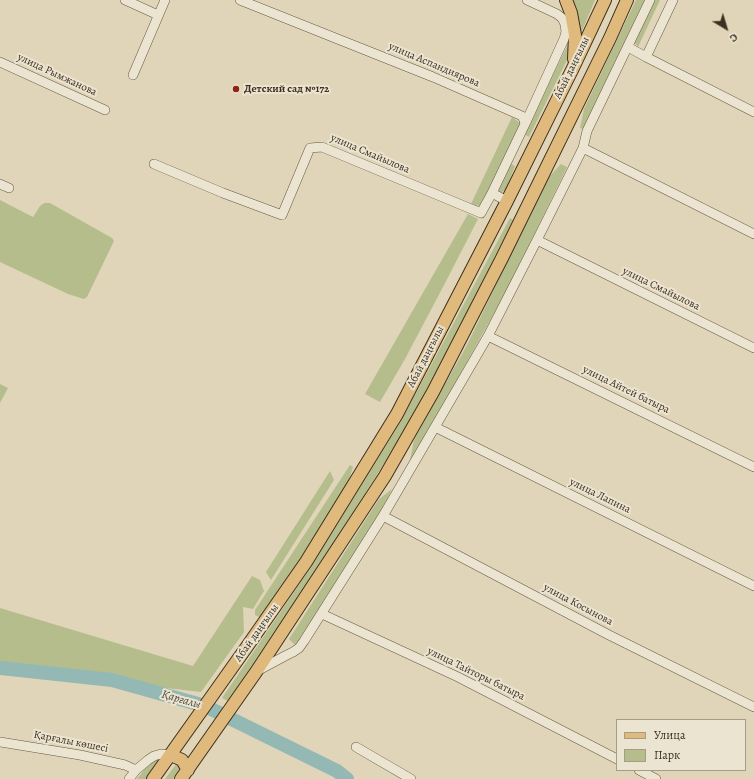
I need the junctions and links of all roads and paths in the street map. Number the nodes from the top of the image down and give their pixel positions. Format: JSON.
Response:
{"nodes":[{"id":1,"x":125,"y":0,"type":"edge"},
{"id":2,"x":165,"y":0,"type":"edge"},
{"id":3,"x":240,"y":0,"type":"edge"},
{"id":4,"x":527,"y":0,"type":"edge"},
{"id":5,"x":566,"y":0,"type":"edge"},
{"id":6,"x":605,"y":0,"type":"edge"},
{"id":7,"x":627,"y":0,"type":"edge"},
{"id":8,"x":650,"y":0,"type":"edge"},
{"id":9,"x":673,"y":0,"type":"edge"},
{"id":10,"x":158,"y":15,"type":"junction"},
{"id":11,"x":628,"y":47,"type":"junction"},
{"id":12,"x":646,"y":57,"type":"junction"},
{"id":13,"x":0,"y":62,"type":"edge"},
{"id":14,"x":573,"y":68,"type":"junction"},
{"id":15,"x":133,"y":75,"type":"dead end"},
{"id":16,"x":105,"y":110,"type":"dead end"},
{"id":17,"x":754,"y":112,"type":"edge"},
{"id":18,"x":525,"y":124,"type":"junction"},
{"id":19,"x":583,"y":148,"type":"junction"},
{"id":20,"x":154,"y":164,"type":"dead end"},
{"id":21,"x":0,"y":184,"type":"edge"},
{"id":22,"x":9,"y":188,"type":"dead end"},
{"id":23,"x":492,"y":193,"type":"junction"},
{"id":24,"x":507,"y":201,"type":"junction"},
{"id":25,"x":754,"y":234,"type":"edge"},
{"id":26,"x":537,"y":240,"type":"junction"},
{"id":27,"x":488,"y":336,"type":"junction"},
{"id":28,"x":754,"y":348,"type":"edge"},
{"id":29,"x":435,"y":427,"type":"junction"},
{"id":30,"x":754,"y":467,"type":"edge"},
{"id":31,"x":383,"y":516,"type":"junction"},
{"id":32,"x":754,"y":586,"type":"edge"},
{"id":33,"x":322,"y":614,"type":"junction"},
{"id":34,"x":256,"y":672,"type":"junction"},
{"id":35,"x":754,"y":707,"type":"edge"},
{"id":36,"x":0,"y":742,"type":"edge"},
{"id":37,"x":356,"y":747,"type":"dead end"},
{"id":38,"x":171,"y":755,"type":"junction"},
{"id":39,"x":616,"y":758,"type":"edge"},
{"id":40,"x":136,"y":770,"type":"junction"},
{"id":41,"x":641,"y":771,"type":"edge"},
{"id":42,"x":184,"y":774,"type":"edge"},
{"id":43,"x":129,"y":779,"type":"edge"},
{"id":44,"x":153,"y":779,"type":"edge"},
{"id":45,"x":411,"y":779,"type":"edge"},
{"id":46,"x":656,"y":779,"type":"edge"}],
"edges":[{"from":1,"to":10,"type":"street"},
{"from":2,"to":10,"type":"street"},
{"from":3,"to":18,"type":"street","name":"улица Аспандиярова"},
{"from":4,"to":18,"type":"street"},
{"from":5,"to":14,"type":"main road"},
{"from":6,"to":14,"type":"main road","name":"Абай даңғылы"},
{"from":7,"to":34,"type":"main road","name":"Абай даңғылы"},
{"from":8,"to":11,"type":"street"},
{"from":9,"to":12,"type":"street"},
{"from":10,"to":15,"type":"street"},
{"from":11,"to":12,"type":"street"},
{"from":11,"to":19,"type":"street"},
{"from":12,"to":17,"type":"street"},
{"from":13,"to":16,"type":"street","name":"улица Рымжанова"},
{"from":14,"to":24,"type":"main road","name":"Абай даңғылы"},
{"from":18,"to":23,"type":"street"},
{"from":19,"to":25,"type":"street"},
{"from":19,"to":26,"type":"street"},
{"from":20,"to":23,"type":"street","name":"улица Смайылова"},
{"from":21,"to":22,"type":"street"},
{"from":23,"to":24,"type":"street"},
{"from":24,"to":38,"type":"main road","name":"Абай даңғылы"},
{"from":26,"to":27,"type":"street"},
{"from":26,"to":28,"type":"street","name":"улица Смайылова"},
{"from":27,"to":29,"type":"street"},
{"from":27,"to":30,"type":"street","name":"улица Айтей батыра"},
{"from":29,"to":31,"type":"street"},
{"from":29,"to":32,"type":"street","name":"улица Лапина"},
{"from":31,"to":33,"type":"street"},
{"from":31,"to":35,"type":"street","name":"улица Косынова"},
{"from":33,"to":34,"type":"street"},
{"from":33,"to":39,"type":"street","name":"улица Тайторы батыра"},
{"from":34,"to":42,"type":"main road","name":"Абай даңғылы"},
{"from":36,"to":40,"type":"street","name":"Қарғалы көшесі"},
{"from":37,"to":45,"type":"street"},
{"from":38,"to":40,"type":"street"},
{"from":38,"to":42,"type":"main road"},
{"from":38,"to":44,"type":"main road","name":"Абай даңғылы"},
{"from":40,"to":43,"type":"street"},
{"from":41,"to":46,"type":"street"}]}
